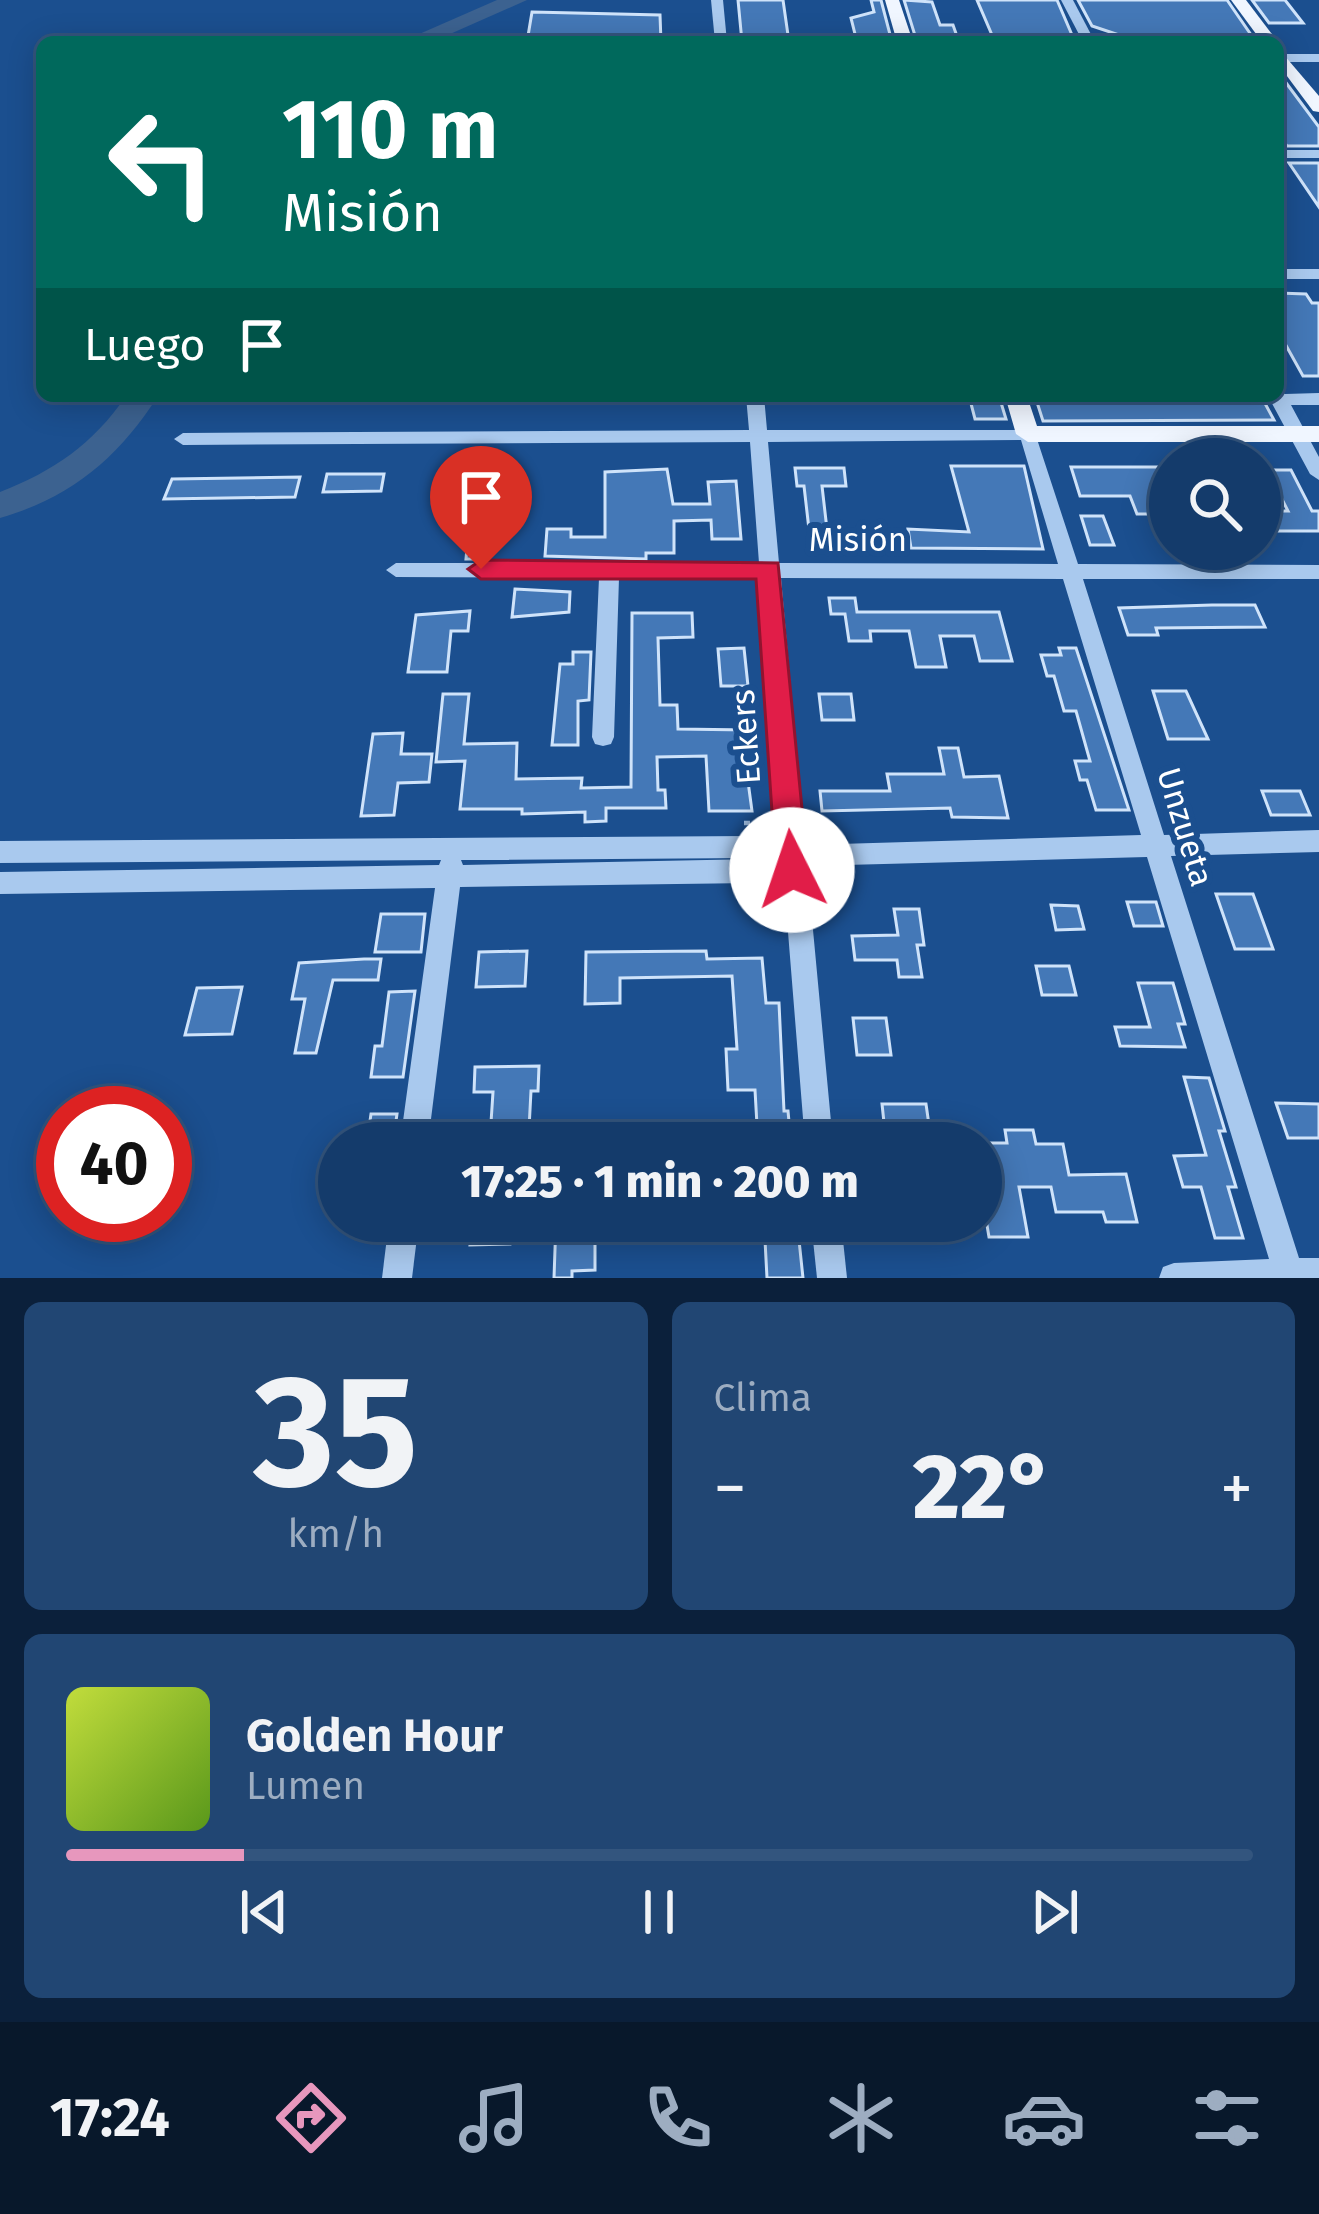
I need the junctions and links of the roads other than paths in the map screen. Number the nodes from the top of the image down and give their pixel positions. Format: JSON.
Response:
{"nodes":[{"id":1,"x":717,"y":0,"type":"edge"},
{"id":2,"x":892,"y":0,"type":"edge"},
{"id":3,"x":1067,"y":0,"type":"edge"},
{"id":4,"x":1238,"y":0,"type":"edge"},
{"id":5,"x":720,"y":36,"type":"edge"},
{"id":6,"x":903,"y":36,"type":"edge"},
{"id":7,"x":1086,"y":36,"type":"edge"},
{"id":8,"x":1265,"y":36,"type":"edge"},
{"id":9,"x":1284,"y":56,"type":"edge"},
{"id":10,"x":1319,"y":58,"type":"edge"},
{"id":11,"x":1284,"y":62,"type":"edge"},
{"id":12,"x":1319,"y":107,"type":"edge"},
{"id":13,"x":1284,"y":154,"type":"edge"},
{"id":14,"x":1319,"y":154,"type":"edge"},
{"id":15,"x":1284,"y":274,"type":"edge"},
{"id":16,"x":1319,"y":274,"type":"edge"},
{"id":17,"x":1284,"y":398,"type":"edge"},
{"id":18,"x":1319,"y":399,"type":"edge"},
{"id":19,"x":755,"y":402,"type":"edge"},
{"id":20,"x":1018,"y":402,"type":"edge"},
{"id":21,"x":1281,"y":402,"type":"edge"},
{"id":22,"x":1028,"y":434,"type":"junction"},
{"id":23,"x":1308,"y":434,"type":"edge"},
{"id":24,"x":758,"y":435,"type":"junction"},
{"id":25,"x":183,"y":439,"type":"dead end"},
{"id":26,"x":1319,"y":474,"type":"edge"},
{"id":27,"x":609,"y":569,"type":"junction"},
{"id":28,"x":769,"y":569,"type":"junction"},
{"id":29,"x":396,"y":570,"type":"dead end"},
{"id":30,"x":1070,"y":572,"type":"junction"},
{"id":31,"x":1319,"y":572,"type":"edge"},
{"id":32,"x":603,"y":737,"type":"dead end"},
{"id":33,"x":1319,"y":841,"type":"edge"},
{"id":34,"x":1155,"y":844,"type":"junction"},
{"id":35,"x":0,"y":852,"type":"edge"},
{"id":36,"x":451,"y":863,"type":"junction"},
{"id":37,"x":792,"y":863,"type":"junction"},
{"id":38,"x":0,"y":884,"type":"edge"},
{"id":39,"x":417,"y":1122,"type":"edge"},
{"id":40,"x":817,"y":1122,"type":"edge"},
{"id":41,"x":401,"y":1242,"type":"edge"},
{"id":42,"x":828,"y":1242,"type":"edge"},
{"id":43,"x":1300,"y":1275,"type":"edge"},
{"id":44,"x":397,"y":1278,"type":"edge"},
{"id":45,"x":832,"y":1278,"type":"edge"},
{"id":46,"x":1174,"y":1278,"type":"edge"}],
"edges":[{"from":1,"to":5,"type":"street"},
{"from":2,"to":6,"type":"main road"},
{"from":3,"to":7,"type":"street"},
{"from":4,"to":8,"type":"main road"},
{"from":9,"to":10,"type":"street"},
{"from":11,"to":12,"type":"main road"},
{"from":13,"to":14,"type":"street"},
{"from":15,"to":16,"type":"street"},
{"from":17,"to":18,"type":"street"},
{"from":19,"to":24,"type":"street","name":"Eckers"},
{"from":20,"to":22,"type":"main road","name":"Unzueta"},
{"from":21,"to":23,"type":"street"},
{"from":22,"to":23,"type":"main road"},
{"from":22,"to":24,"type":"street"},
{"from":22,"to":30,"type":"street","name":"Unzueta"},
{"from":23,"to":26,"type":"street"},
{"from":24,"to":25,"type":"street"},
{"from":24,"to":28,"type":"street","name":"Eckers"},
{"from":27,"to":28,"type":"street","name":"Misión"},
{"from":27,"to":29,"type":"street","name":"Misión"},
{"from":27,"to":32,"type":"street"},
{"from":28,"to":30,"type":"street","name":"Misión"},
{"from":28,"to":37,"type":"street","name":"Eckers"},
{"from":30,"to":31,"type":"street","name":"Misión"},
{"from":30,"to":34,"type":"street","name":"Unzueta"},
{"from":33,"to":34,"type":"street"},
{"from":34,"to":37,"type":"street"},
{"from":34,"to":43,"type":"street","name":"Unzueta"},
{"from":35,"to":36,"type":"street"},
{"from":36,"to":37,"type":"street"},
{"from":36,"to":38,"type":"street"},
{"from":36,"to":39,"type":"street"},
{"from":37,"to":40,"type":"street","name":"Eckers"},
{"from":41,"to":44,"type":"street"},
{"from":42,"to":45,"type":"street"},
{"from":43,"to":46,"type":"street"}]}
